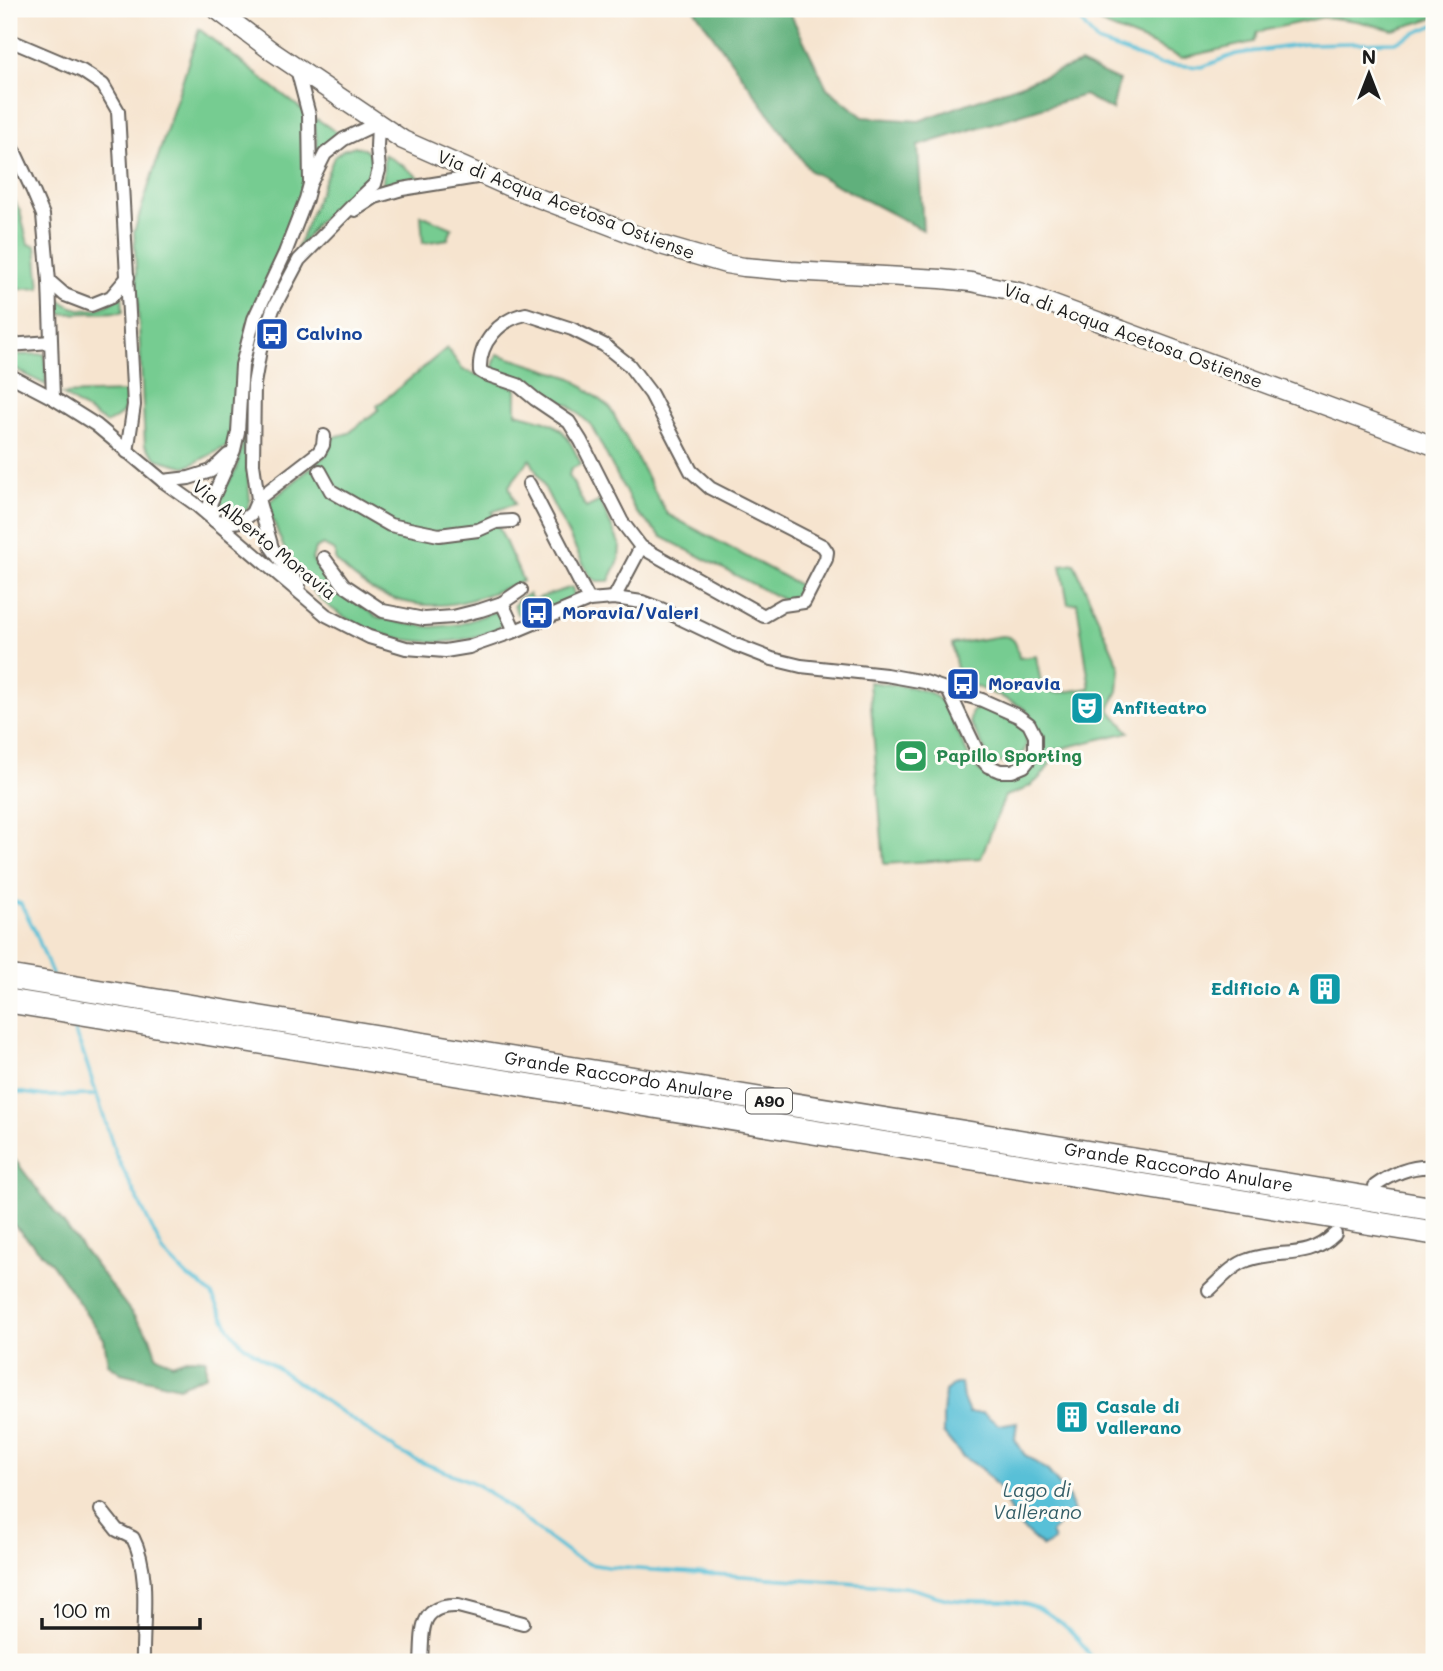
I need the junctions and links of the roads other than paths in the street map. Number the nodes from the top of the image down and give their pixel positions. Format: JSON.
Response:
{"nodes":[{"id":1,"x":216,"y":9,"type":"edge"},
{"id":2,"x":9,"y":40,"type":"edge"},
{"id":3,"x":297,"y":69,"type":"junction"},
{"id":4,"x":378,"y":124,"type":"junction"},
{"id":5,"x":9,"y":144,"type":"edge"},
{"id":6,"x":483,"y":176,"type":"junction"},
{"id":7,"x":310,"y":184,"type":"junction"},
{"id":8,"x":337,"y":222,"type":"junction"},
{"id":9,"x":128,"y":277,"type":"junction"},
{"id":10,"x":48,"y":281,"type":"junction"},
{"id":11,"x":51,"y":342,"type":"junction"},
{"id":12,"x":9,"y":345,"type":"edge"},
{"id":13,"x":9,"y":375,"type":"edge"},
{"id":14,"x":53,"y":398,"type":"junction"},
{"id":15,"x":324,"y":436,"type":"dead end"},
{"id":16,"x":1434,"y":446,"type":"edge"},
{"id":17,"x":234,"y":450,"type":"junction"},
{"id":18,"x":127,"y":452,"type":"junction"},
{"id":19,"x":320,"y":471,"type":"dead end"},
{"id":20,"x":163,"y":481,"type":"junction"},
{"id":21,"x":529,"y":484,"type":"dead end"},
{"id":22,"x":258,"y":499,"type":"junction"},
{"id":23,"x":214,"y":521,"type":"junction"},
{"id":24,"x":512,"y":521,"type":"dead end"},
{"id":25,"x":641,"y":547,"type":"junction"},
{"id":26,"x":324,"y":558,"type":"dead end"},
{"id":27,"x":521,"y":590,"type":"dead end"},
{"id":28,"x":614,"y":598,"type":"junction"},
{"id":29,"x":309,"y":600,"type":"junction"},
{"id":30,"x":589,"y":600,"type":"junction"},
{"id":31,"x":502,"y":603,"type":"junction"},
{"id":32,"x":515,"y":631,"type":"junction"},
{"id":33,"x":948,"y":690,"type":"junction"},
{"id":34,"x":14,"y":978,"type":"edge"},
{"id":35,"x":14,"y":1002,"type":"edge"},
{"id":36,"x":1434,"y":1167,"type":"edge"},
{"id":37,"x":1375,"y":1186,"type":"dead end"},
{"id":38,"x":1434,"y":1208,"type":"edge"},
{"id":39,"x":1434,"y":1233,"type":"edge"},
{"id":40,"x":1335,"y":1234,"type":"dead end"},
{"id":41,"x":1209,"y":1290,"type":"dead end"},
{"id":42,"x":101,"y":1510,"type":"dead end"},
{"id":43,"x":523,"y":1623,"type":"dead end"},
{"id":44,"x":144,"y":1662,"type":"edge"},
{"id":45,"x":421,"y":1662,"type":"edge"}],
"edges":[{"from":1,"to":3,"type":"street","name":"Via di Acqua Acetosa Ostiense"},
{"from":2,"to":9,"type":"street"},
{"from":3,"to":4,"type":"street","name":"Via di Acqua Acetosa Ostiense"},
{"from":3,"to":7,"type":"street"},
{"from":4,"to":6,"type":"street","name":"Via di Acqua Acetosa Ostiense"},
{"from":4,"to":7,"type":"street"},
{"from":4,"to":8,"type":"street"},
{"from":5,"to":10,"type":"street"},
{"from":6,"to":8,"type":"street"},
{"from":6,"to":16,"type":"street","name":"Via di Acqua Acetosa Ostiense"},
{"from":7,"to":17,"type":"street"},
{"from":8,"to":22,"type":"street"},
{"from":9,"to":10,"type":"street"},
{"from":9,"to":18,"type":"street"},
{"from":10,"to":11,"type":"street"},
{"from":11,"to":12,"type":"street"},
{"from":11,"to":14,"type":"street"},
{"from":13,"to":14,"type":"street","name":"Via Alberto Moravia"},
{"from":14,"to":18,"type":"street","name":"Via Alberto Moravia"},
{"from":15,"to":22,"type":"street"},
{"from":17,"to":20,"type":"street"},
{"from":17,"to":23,"type":"street"},
{"from":18,"to":20,"type":"street","name":"Via Alberto Moravia"},
{"from":19,"to":24,"type":"street"},
{"from":20,"to":23,"type":"street","name":"Via Alberto Moravia"},
{"from":21,"to":30,"type":"street"},
{"from":22,"to":23,"type":"street"},
{"from":22,"to":29,"type":"street"},
{"from":23,"to":29,"type":"street","name":"Via Alberto Moravia"},
{"from":25,"to":25,"type":"street"},
{"from":25,"to":28,"type":"street"},
{"from":26,"to":31,"type":"street"},
{"from":27,"to":31,"type":"street"},
{"from":28,"to":30,"type":"street","name":"Via Alberto Moravia"},
{"from":28,"to":33,"type":"street","name":"Via Alberto Moravia"},
{"from":29,"to":32,"type":"street","name":"Via Alberto Moravia"},
{"from":30,"to":32,"type":"street","name":"Via Alberto Moravia"},
{"from":31,"to":32,"type":"street"},
{"from":33,"to":33,"type":"street","name":"Via Alberto Moravia"},
{"from":34,"to":38,"type":"highway","name":"Grande Raccordo Anulare","number":"A90"},
{"from":35,"to":39,"type":"highway","name":"Grande Raccordo Anulare","number":"A90"},
{"from":36,"to":37,"type":"street"},
{"from":40,"to":41,"type":"street"},
{"from":42,"to":44,"type":"street"},
{"from":43,"to":45,"type":"street"}]}
